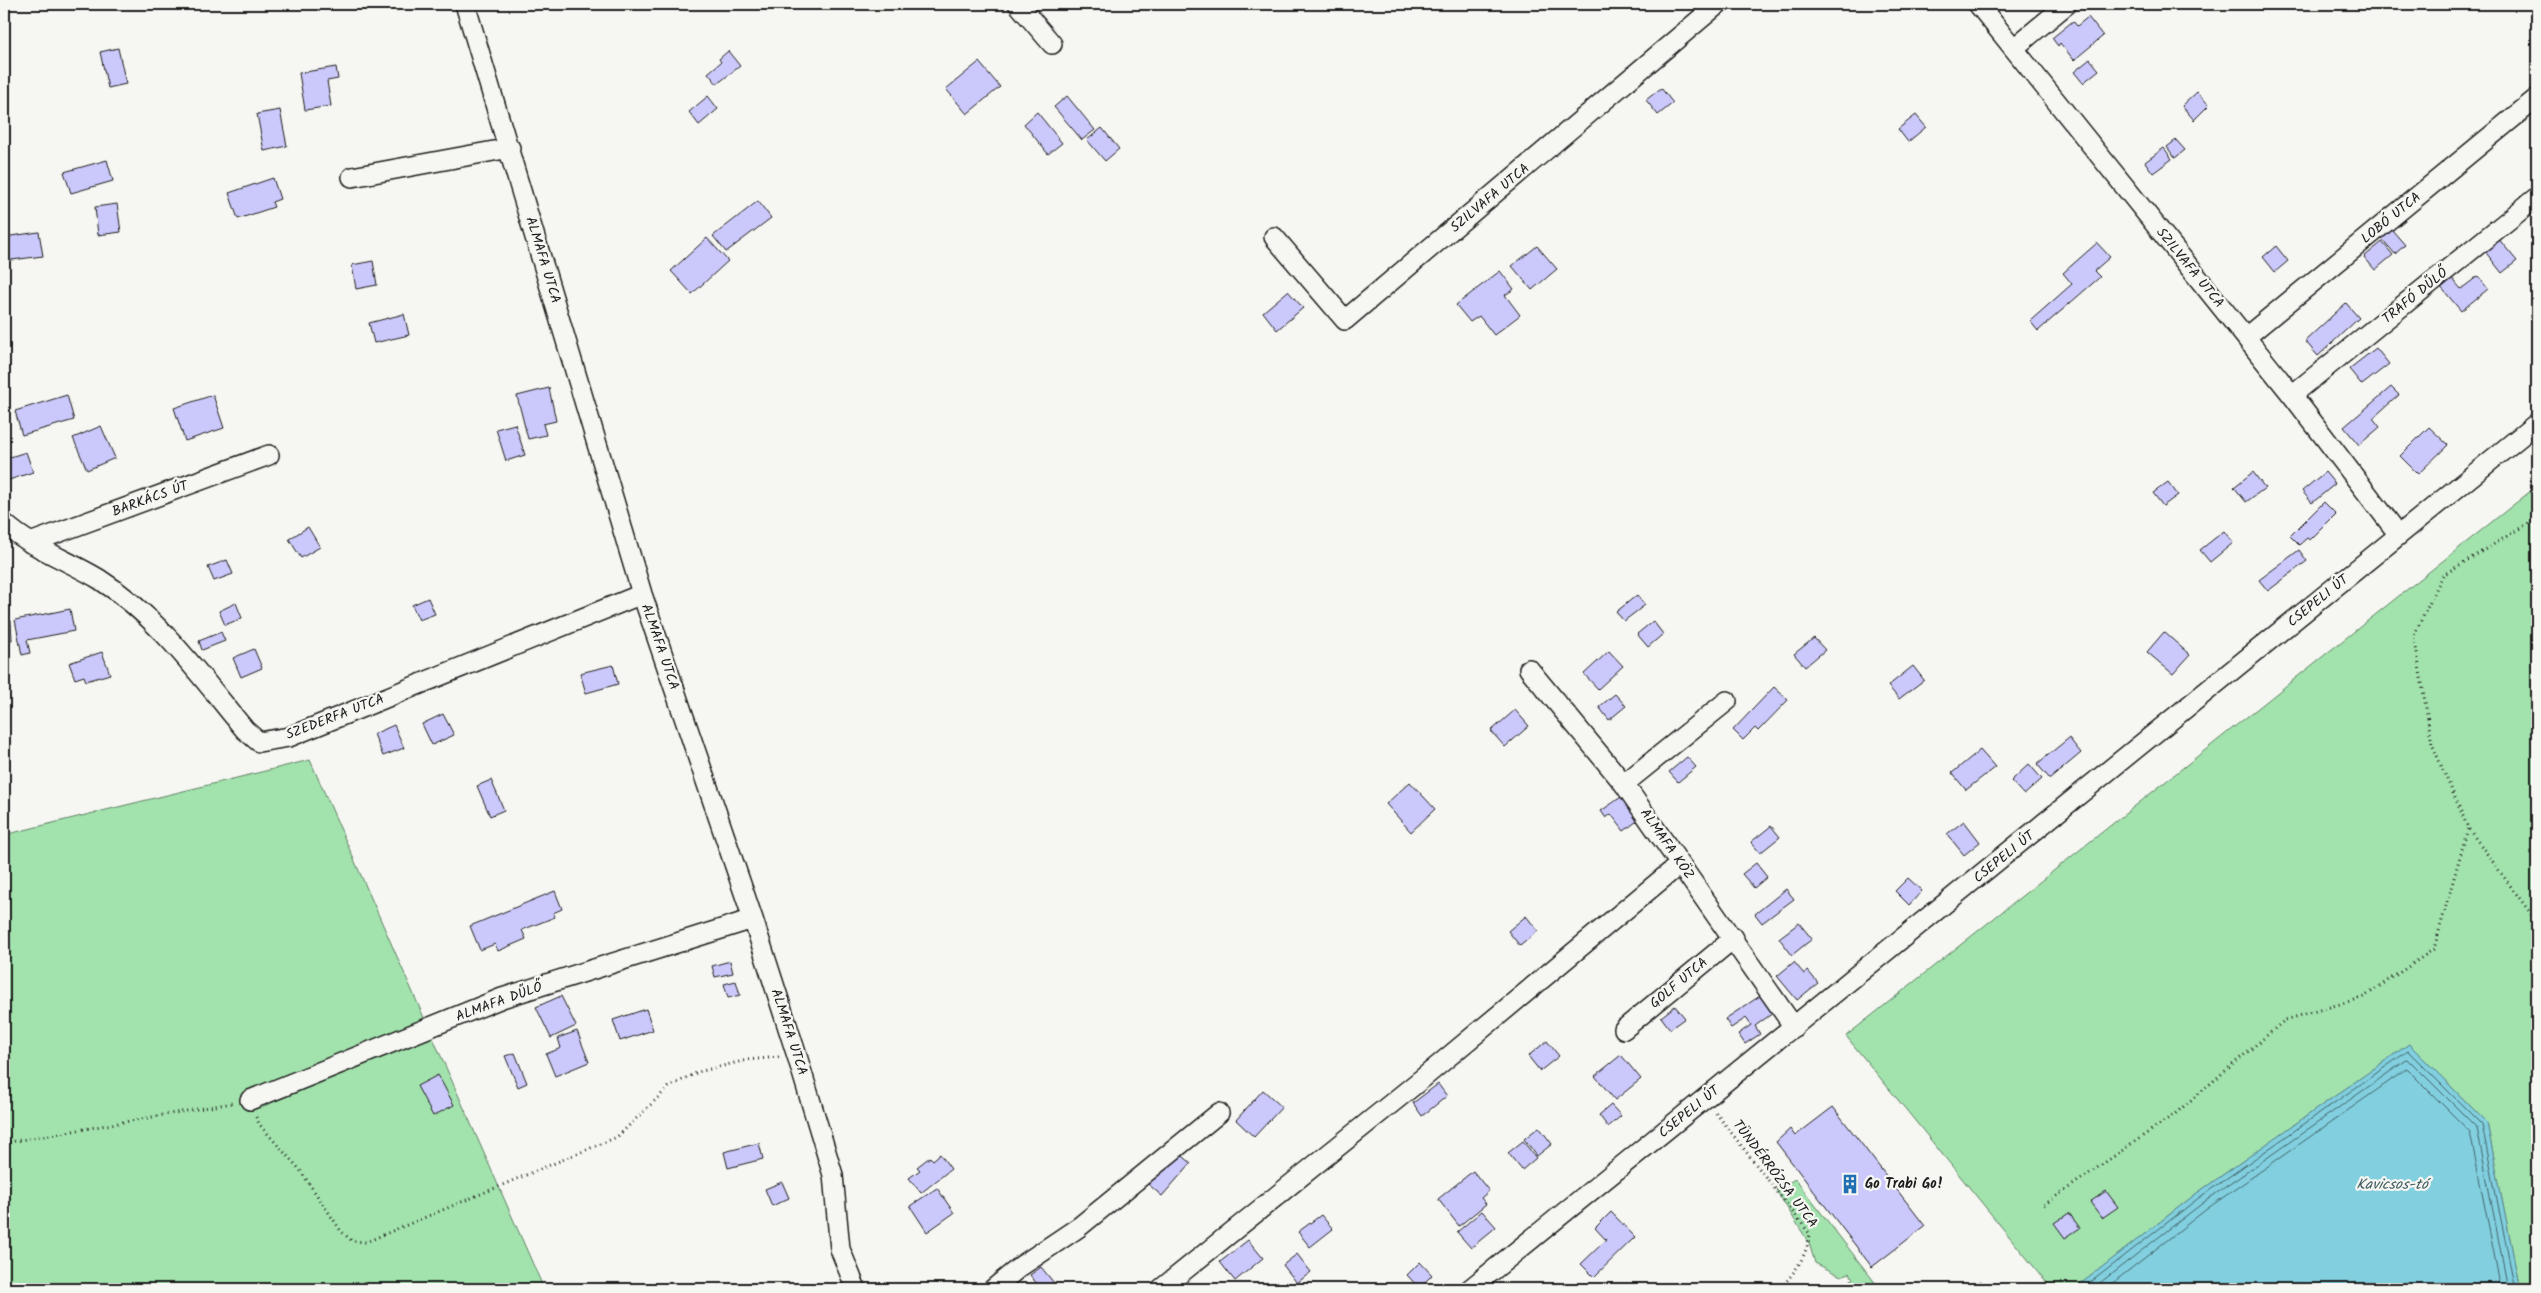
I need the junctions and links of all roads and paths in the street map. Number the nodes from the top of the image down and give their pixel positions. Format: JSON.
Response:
{"nodes":[{"id":1,"x":465,"y":4,"type":"edge"},
{"id":2,"x":1018,"y":4,"type":"edge"},
{"id":3,"x":1718,"y":4,"type":"edge"},
{"id":4,"x":1978,"y":4,"type":"edge"},
{"id":5,"x":2067,"y":4,"type":"edge"},
{"id":6,"x":1052,"y":44,"type":"dead end"},
{"id":7,"x":2014,"y":48,"type":"junction"},
{"id":8,"x":2537,"y":98,"type":"edge"},
{"id":9,"x":510,"y":148,"type":"junction"},
{"id":10,"x":352,"y":177,"type":"dead end"},
{"id":11,"x":2537,"y":197,"type":"edge"},
{"id":12,"x":1274,"y":236,"type":"dead end"},
{"id":13,"x":2246,"y":337,"type":"junction"},
{"id":14,"x":2292,"y":395,"type":"junction"},
{"id":15,"x":2537,"y":423,"type":"edge"},
{"id":16,"x":269,"y":455,"type":"dead end"},
{"id":17,"x":2537,"y":518,"type":"edge"},
{"id":18,"x":4,"y":523,"type":"edge"},
{"id":19,"x":2399,"y":535,"type":"junction"},
{"id":20,"x":30,"y":542,"type":"junction"},
{"id":21,"x":642,"y":594,"type":"junction"},
{"id":22,"x":1529,"y":669,"type":"dead end"},
{"id":23,"x":1728,"y":700,"type":"dead end"},
{"id":24,"x":1624,"y":784,"type":"junction"},
{"id":25,"x":2468,"y":828,"type":"junction"},
{"id":26,"x":1680,"y":864,"type":"junction"},
{"id":27,"x":753,"y":918,"type":"junction"},
{"id":28,"x":2537,"y":922,"type":"edge"},
{"id":29,"x":1734,"y":938,"type":"junction"},
{"id":30,"x":1794,"y":1027,"type":"junction"},
{"id":31,"x":1624,"y":1029,"type":"dead end"},
{"id":32,"x":797,"y":1056,"type":"junction"},
{"id":33,"x":1704,"y":1099,"type":"junction"},
{"id":34,"x":250,"y":1100,"type":"junction"},
{"id":35,"x":1219,"y":1113,"type":"dead end"},
{"id":36,"x":4,"y":1144,"type":"edge"},
{"id":37,"x":2044,"y":1205,"type":"dead end"},
{"id":38,"x":856,"y":1289,"type":"edge"},
{"id":39,"x":993,"y":1289,"type":"edge"},
{"id":40,"x":1161,"y":1289,"type":"edge"},
{"id":41,"x":1470,"y":1289,"type":"edge"},
{"id":42,"x":1779,"y":1289,"type":"edge"}],
"edges":[{"from":1,"to":9,"type":"street","name":"ALMAFA UTCA"},
{"from":2,"to":6,"type":"street"},
{"from":3,"to":12,"type":"street","name":"SZILVAFA UTCA"},
{"from":4,"to":7,"type":"street","name":"SZILVAFA UTCA"},
{"from":5,"to":7,"type":"street"},
{"from":7,"to":13,"type":"street","name":"SZILVAFA UTCA"},
{"from":8,"to":13,"type":"street","name":"LOBÓ UTCA"},
{"from":9,"to":10,"type":"street"},
{"from":9,"to":21,"type":"street","name":"ALMAFA UTCA"},
{"from":11,"to":14,"type":"street","name":"TRAFÓ DŰLŐ"},
{"from":13,"to":14,"type":"street","name":"SZILVAFA UTCA"},
{"from":14,"to":19,"type":"street","name":"SZILVAFA UTCA"},
{"from":15,"to":19,"type":"street","name":"CSEPELI ÚT"},
{"from":16,"to":20,"type":"street","name":"BARKÁCS ÚT"},
{"from":17,"to":25,"type":"path"},
{"from":18,"to":20,"type":"street","name":"SZEDERFA UTCA"},
{"from":19,"to":30,"type":"street","name":"CSEPELI ÚT"},
{"from":20,"to":21,"type":"street","name":"SZEDERFA UTCA"},
{"from":21,"to":27,"type":"street","name":"ALMAFA UTCA"},
{"from":22,"to":24,"type":"street","name":"ALMAFA KÖZ"},
{"from":23,"to":24,"type":"street"},
{"from":24,"to":26,"type":"street","name":"ALMAFA KÖZ"},
{"from":25,"to":28,"type":"path"},
{"from":25,"to":37,"type":"path"},
{"from":26,"to":29,"type":"street","name":"ALMAFA KÖZ"},
{"from":26,"to":40,"type":"street"},
{"from":27,"to":32,"type":"street","name":"ALMAFA UTCA"},
{"from":27,"to":34,"type":"street","name":"ALMAFA DŰLŐ"},
{"from":29,"to":30,"type":"street","name":"ALMAFA KÖZ"},
{"from":29,"to":31,"type":"street","name":"GOLF UTCA"},
{"from":30,"to":33,"type":"street","name":"CSEPELI ÚT"},
{"from":32,"to":34,"type":"path"},
{"from":32,"to":38,"type":"street","name":"ALMAFA UTCA"},
{"from":33,"to":41,"type":"street","name":"CSEPELI ÚT"},
{"from":33,"to":42,"type":"path","name":"TÜNDÉRRÓZSA UTCA"},
{"from":34,"to":36,"type":"path"},
{"from":35,"to":39,"type":"street"}]}
